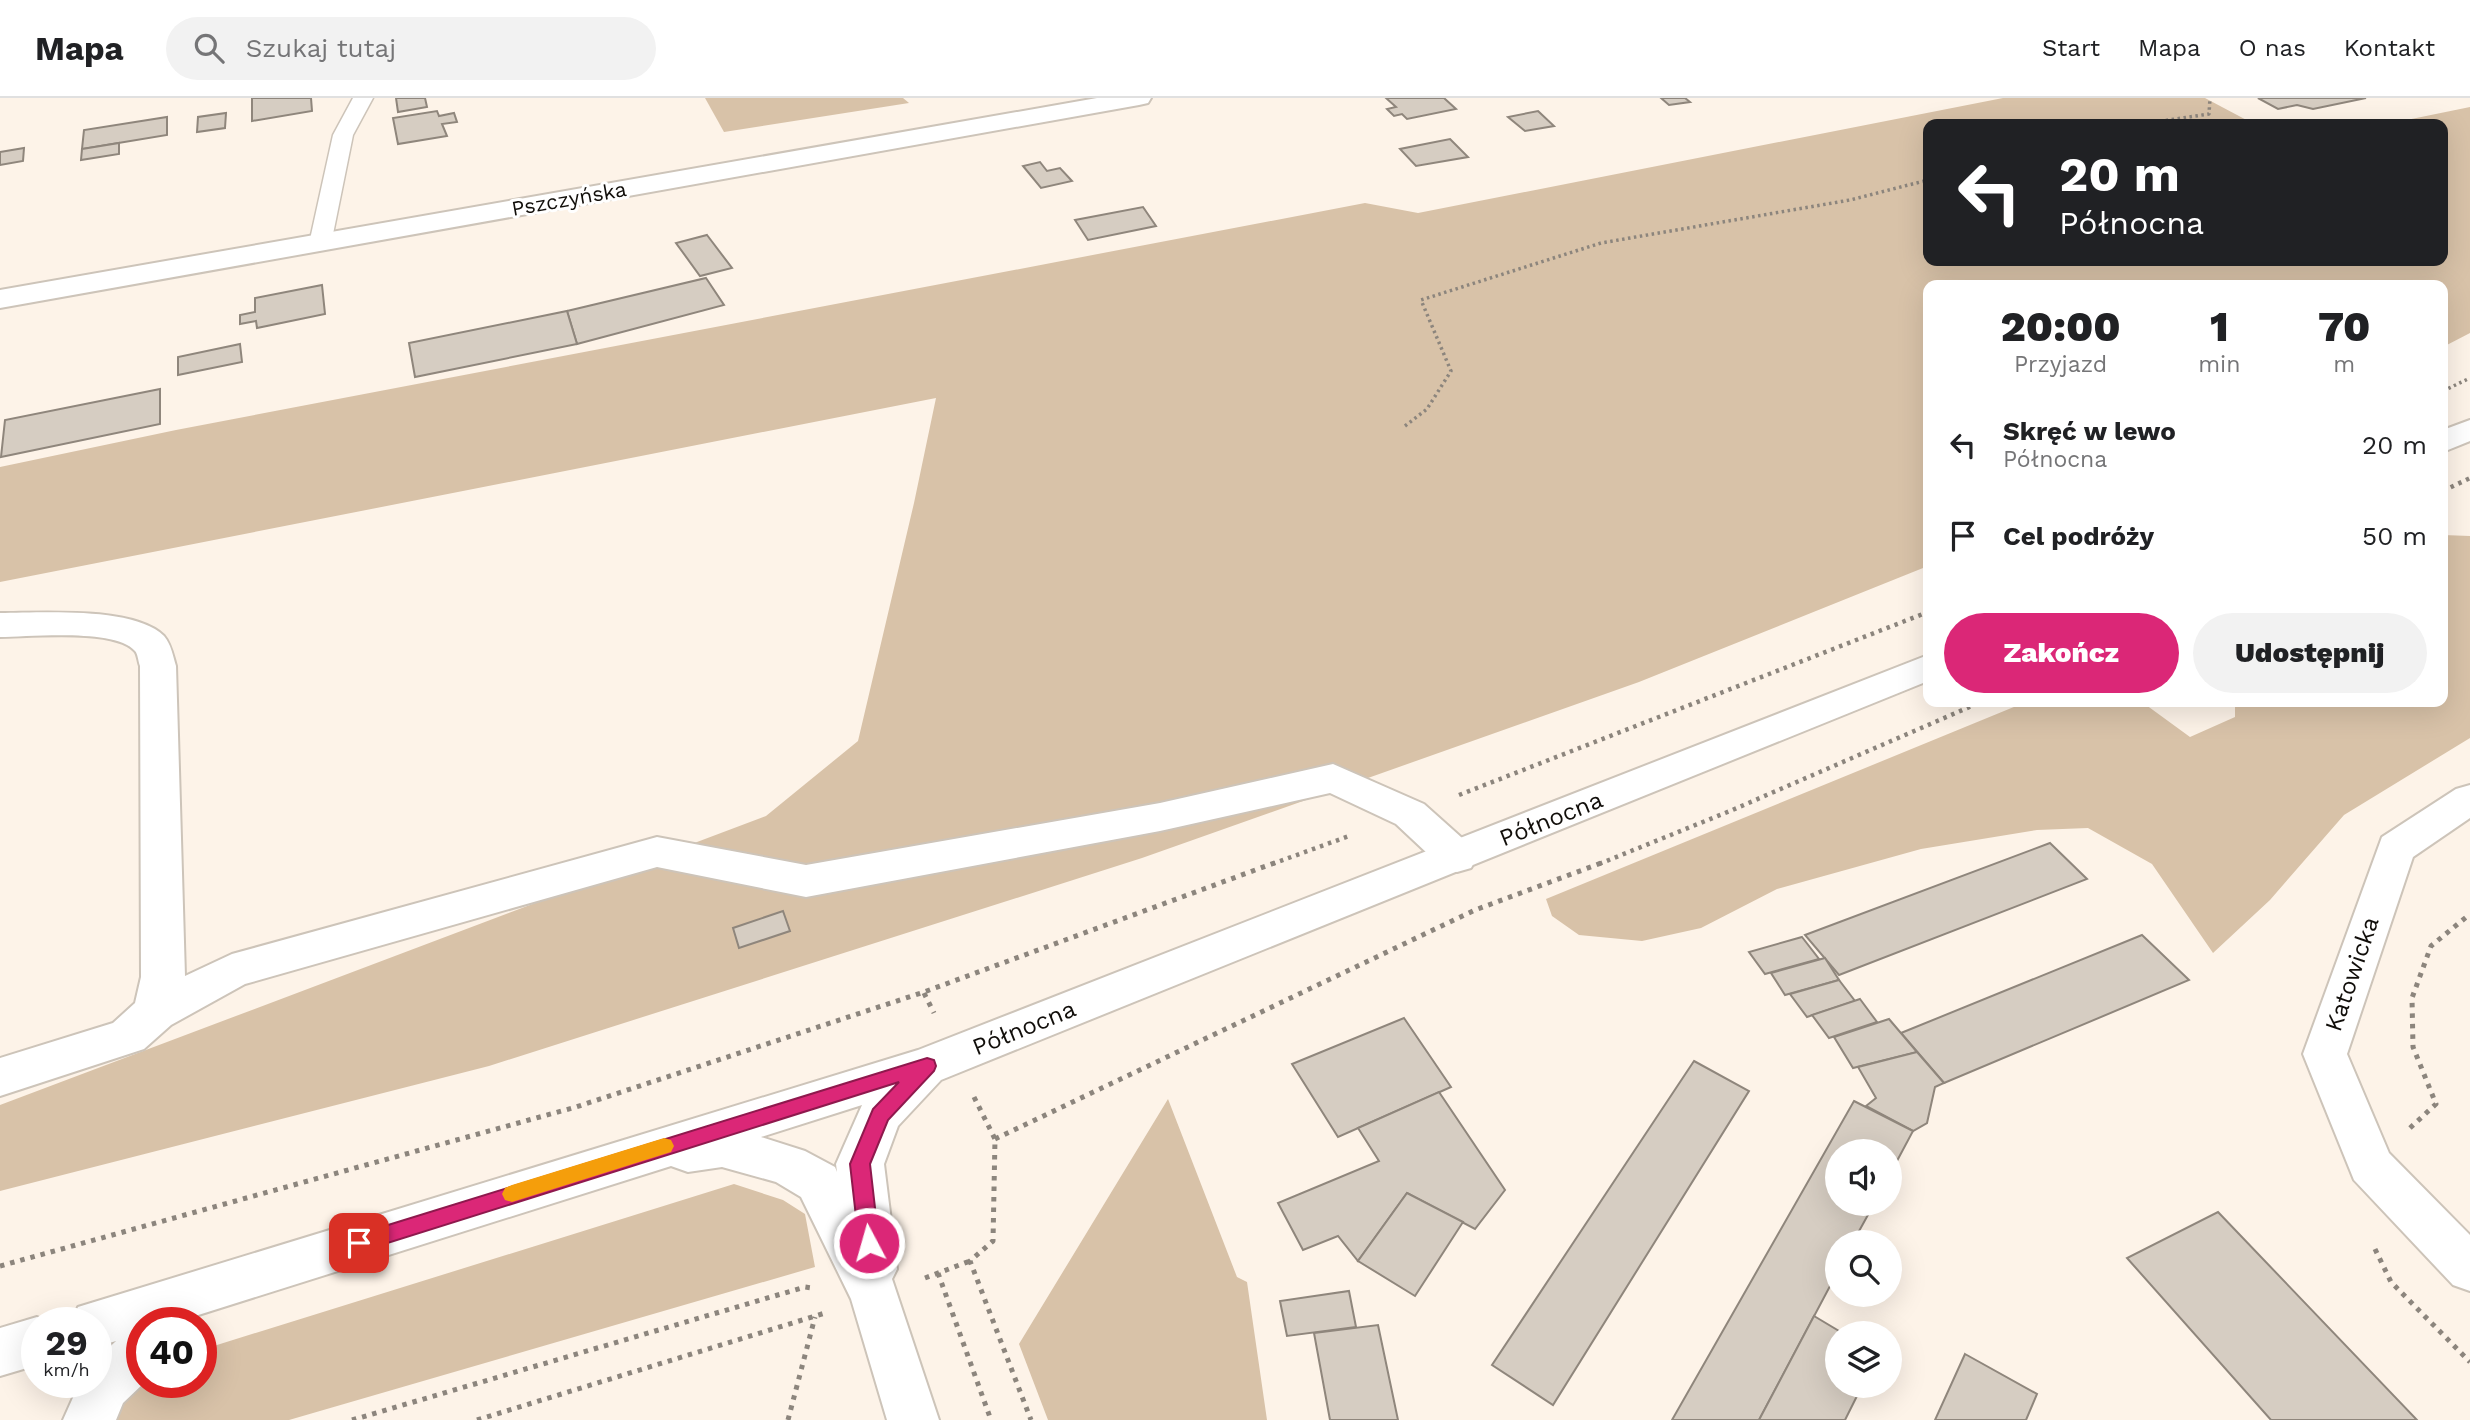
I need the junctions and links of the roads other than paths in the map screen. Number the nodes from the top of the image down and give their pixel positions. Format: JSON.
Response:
{"nodes":[{"id":1,"x":363,"y":98,"type":"edge"},
{"id":2,"x":1139,"y":98,"type":"edge"},
{"id":3,"x":320,"y":243,"type":"junction"},
{"id":4,"x":0,"y":299,"type":"edge"},
{"id":5,"x":2470,"y":429,"type":"edge"},
{"id":6,"x":2448,"y":440,"type":"edge"},
{"id":7,"x":0,"y":625,"type":"edge"},
{"id":8,"x":1923,"y":669,"type":"edge"},
{"id":9,"x":2470,"y":799,"type":"edge"},
{"id":10,"x":1457,"y":857,"type":"junction"},
{"id":11,"x":155,"y":1012,"type":"junction"},
{"id":12,"x":927,"y":1066,"type":"junction"},
{"id":13,"x":0,"y":1077,"type":"edge"},
{"id":14,"x":617,"y":1160,"type":"junction"},
{"id":15,"x":2470,"y":1269,"type":"edge"},
{"id":16,"x":875,"y":1296,"type":"junction"},
{"id":17,"x":190,"y":1307,"type":"edge"},
{"id":18,"x":21,"y":1346,"type":"edge"},
{"id":19,"x":0,"y":1352,"type":"edge"},
{"id":20,"x":126,"y":1366,"type":"edge"},
{"id":21,"x":89,"y":1420,"type":"edge"},
{"id":22,"x":912,"y":1420,"type":"edge"}],
"edges":[{"from":1,"to":3,"type":"lane"},
{"from":2,"to":3,"type":"street","name":"Pszczyńska"},
{"from":3,"to":4,"type":"street","name":"Pszczyńska"},
{"from":5,"to":6,"type":"street"},
{"from":7,"to":11,"type":"street"},
{"from":8,"to":10,"type":"street","name":"Północna"},
{"from":9,"to":15,"type":"street","name":"Katowicka"},
{"from":10,"to":11,"type":"street"},
{"from":10,"to":12,"type":"street","name":"Północna"},
{"from":11,"to":13,"type":"street"},
{"from":12,"to":14,"type":"street","name":"Północna"},
{"from":12,"to":16,"type":"street"},
{"from":14,"to":16,"type":"street"},
{"from":14,"to":17,"type":"street","name":"Północna"},
{"from":16,"to":22,"type":"street"},
{"from":18,"to":19,"type":"street"},
{"from":20,"to":21,"type":"street"}]}
